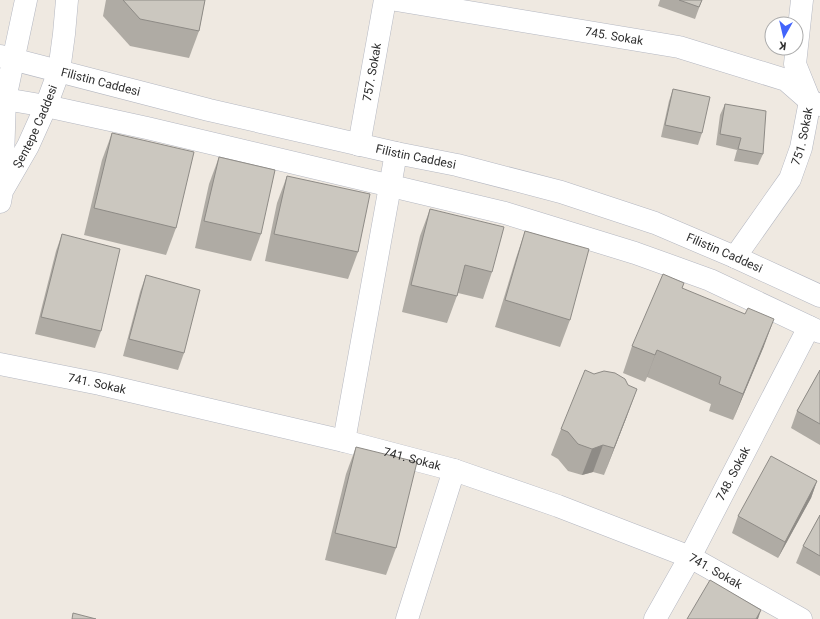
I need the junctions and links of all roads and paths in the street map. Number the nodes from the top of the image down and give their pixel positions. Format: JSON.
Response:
{"nodes":[{"id":1,"x":26,"y":0,"type":"edge"},
{"id":2,"x":67,"y":0,"type":"edge"},
{"id":3,"x":385,"y":0,"type":"edge"},
{"id":4,"x":396,"y":0,"type":"edge"},
{"id":5,"x":802,"y":0,"type":"edge"},
{"id":6,"x":7,"y":58,"type":"edge"},
{"id":7,"x":59,"y":71,"type":"junction"},
{"id":8,"x":2,"y":98,"type":"edge"},
{"id":9,"x":815,"y":103,"type":"edge"},
{"id":10,"x":46,"y":106,"type":"junction"},
{"id":11,"x":359,"y":145,"type":"junction"},
{"id":12,"x":396,"y":153,"type":"junction"},
{"id":13,"x":391,"y":185,"type":"junction"},
{"id":14,"x":1,"y":194,"type":"edge"},
{"id":15,"x":735,"y":257,"type":"junction"},
{"id":16,"x":820,"y":296,"type":"edge"},
{"id":17,"x":815,"y":330,"type":"edge"},
{"id":18,"x":0,"y":364,"type":"edge"},
{"id":19,"x":344,"y":441,"type":"junction"},
{"id":20,"x":454,"y":470,"type":"junction"},
{"id":21,"x":690,"y":558,"type":"junction"},
{"id":22,"x":407,"y":619,"type":"edge"},
{"id":23,"x":655,"y":619,"type":"edge"},
{"id":24,"x":801,"y":619,"type":"edge"}],
"edges":[{"from":1,"to":6,"type":"street"},
{"from":2,"to":7,"type":"street","name":"Şentepe Caddesi"},
{"from":3,"to":11,"type":"street","name":"757. Sokak"},
{"from":4,"to":9,"type":"street","name":"745. Sokak"},
{"from":5,"to":9,"type":"street","name":"751. Sokak"},
{"from":6,"to":7,"type":"street","name":"Filistin Caddesi"},
{"from":6,"to":8,"type":"street"},
{"from":7,"to":10,"type":"street","name":"Şentepe Caddesi"},
{"from":7,"to":11,"type":"street","name":"Filistin Caddesi"},
{"from":8,"to":10,"type":"street"},
{"from":8,"to":14,"type":"street"},
{"from":9,"to":15,"type":"street","name":"751. Sokak"},
{"from":10,"to":13,"type":"street"},
{"from":10,"to":14,"type":"street","name":"Şentepe Caddesi"},
{"from":11,"to":12,"type":"street","name":"Filistin Caddesi"},
{"from":12,"to":13,"type":"street"},
{"from":12,"to":15,"type":"street","name":"Filistin Caddesi"},
{"from":13,"to":17,"type":"street"},
{"from":13,"to":19,"type":"street"},
{"from":15,"to":16,"type":"street","name":"Filistin Caddesi"},
{"from":17,"to":21,"type":"street","name":"748. Sokak"},
{"from":18,"to":19,"type":"street","name":"741. Sokak"},
{"from":19,"to":20,"type":"street","name":"741. Sokak"},
{"from":20,"to":21,"type":"street","name":"741. Sokak"},
{"from":20,"to":22,"type":"street"},
{"from":21,"to":23,"type":"street","name":"748. Sokak"},
{"from":21,"to":24,"type":"street","name":"741. Sokak"}]}
